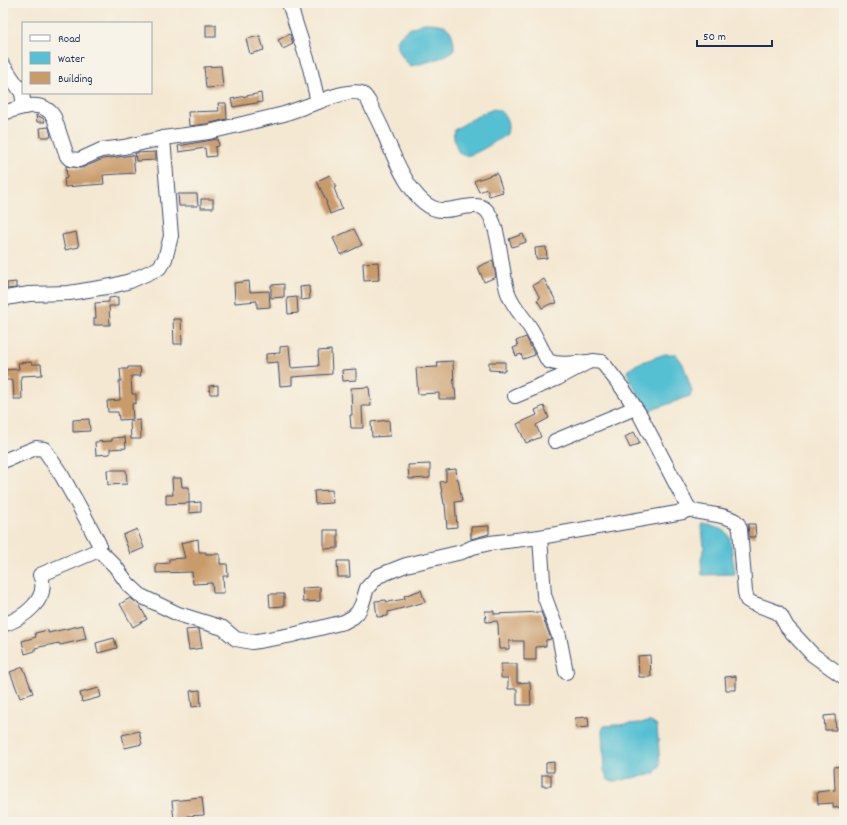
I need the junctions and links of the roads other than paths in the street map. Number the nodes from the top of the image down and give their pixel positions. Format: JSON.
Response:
{"nodes":[{"id":1,"x":289,"y":3,"type":"edge"},
{"id":2,"x":3,"y":65,"type":"edge"},
{"id":3,"x":22,"y":93,"type":"edge"},
{"id":4,"x":22,"y":94,"type":"edge"},
{"id":5,"x":318,"y":102,"type":"junction"},
{"id":6,"x":24,"y":107,"type":"junction"},
{"id":7,"x":3,"y":113,"type":"edge"},
{"id":8,"x":163,"y":138,"type":"junction"},
{"id":9,"x":3,"y":301,"type":"edge"},
{"id":10,"x":588,"y":362,"type":"junction"},
{"id":11,"x":515,"y":396,"type":"dead end"},
{"id":12,"x":635,"y":408,"type":"junction"},
{"id":13,"x":555,"y":442,"type":"dead end"},
{"id":14,"x":3,"y":461,"type":"edge"},
{"id":15,"x":689,"y":509,"type":"junction"},
{"id":16,"x":540,"y":537,"type":"junction"},
{"id":17,"x":99,"y":550,"type":"junction"},
{"id":18,"x":3,"y":625,"type":"edge"},
{"id":19,"x":566,"y":672,"type":"dead end"},
{"id":20,"x":844,"y":677,"type":"edge"}],
"edges":[{"from":1,"to":5,"type":"street"},
{"from":2,"to":3,"type":"street"},
{"from":4,"to":6,"type":"street"},
{"from":5,"to":8,"type":"street"},
{"from":5,"to":10,"type":"street"},
{"from":6,"to":7,"type":"street"},
{"from":6,"to":8,"type":"street"},
{"from":8,"to":9,"type":"street"},
{"from":10,"to":11,"type":"street"},
{"from":10,"to":12,"type":"street"},
{"from":12,"to":13,"type":"street"},
{"from":12,"to":15,"type":"street"},
{"from":14,"to":17,"type":"street"},
{"from":15,"to":16,"type":"street"},
{"from":15,"to":20,"type":"street"},
{"from":16,"to":17,"type":"street"},
{"from":16,"to":19,"type":"street"},
{"from":17,"to":18,"type":"street"}]}
